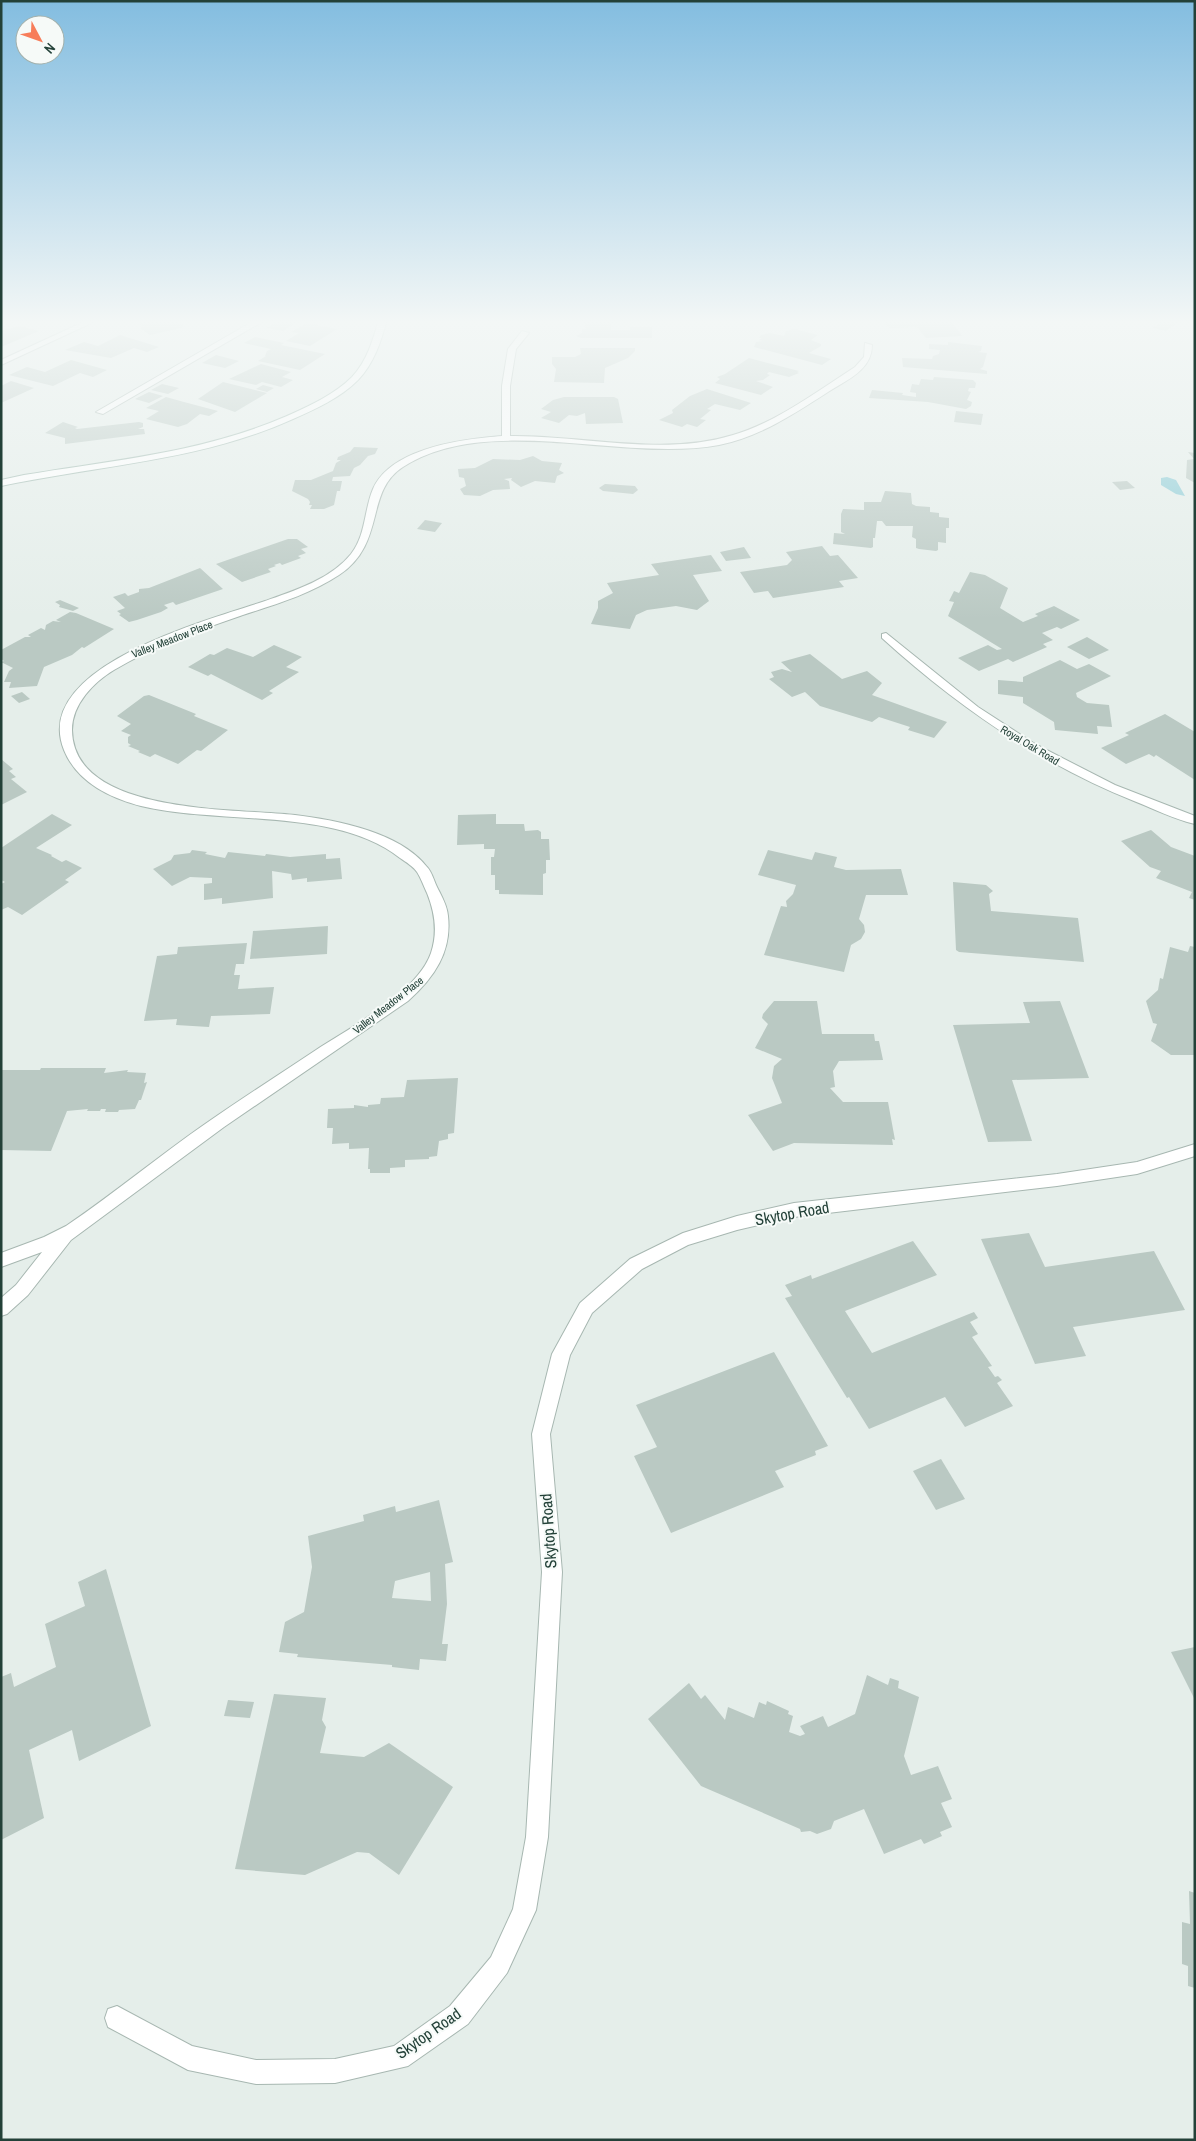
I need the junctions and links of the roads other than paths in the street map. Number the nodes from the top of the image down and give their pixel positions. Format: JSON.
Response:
{"nodes":[{"id":1,"x":288,"y":419,"type":"edge"},
{"id":2,"x":506,"y":419,"type":"edge"},
{"id":3,"x":775,"y":419,"type":"edge"},
{"id":4,"x":506,"y":436,"type":"junction"},
{"id":5,"x":1,"y":484,"type":"edge"},
{"id":6,"x":886,"y":636,"type":"dead end"},
{"id":7,"x":1195,"y":820,"type":"edge"},
{"id":8,"x":1195,"y":1150,"type":"edge"},
{"id":9,"x":65,"y":1234,"type":"junction"},
{"id":10,"x":1,"y":1260,"type":"edge"},
{"id":11,"x":2,"y":1305,"type":"edge"},
{"id":12,"x":117,"y":2018,"type":"dead end"}],
"edges":[{"from":1,"to":5,"type":"street"},
{"from":2,"to":4,"type":"street"},
{"from":3,"to":4,"type":"street","name":"Valley Meadow Place"},
{"from":4,"to":9,"type":"street","name":"Valley Meadow Place"},
{"from":6,"to":7,"type":"street","name":"Royal Oak Road"},
{"from":8,"to":12,"type":"street","name":"Skytop Road"},
{"from":9,"to":10,"type":"street","name":"Valley Meadow Place"},
{"from":9,"to":11,"type":"street","name":"Valley Meadow Place"}]}
